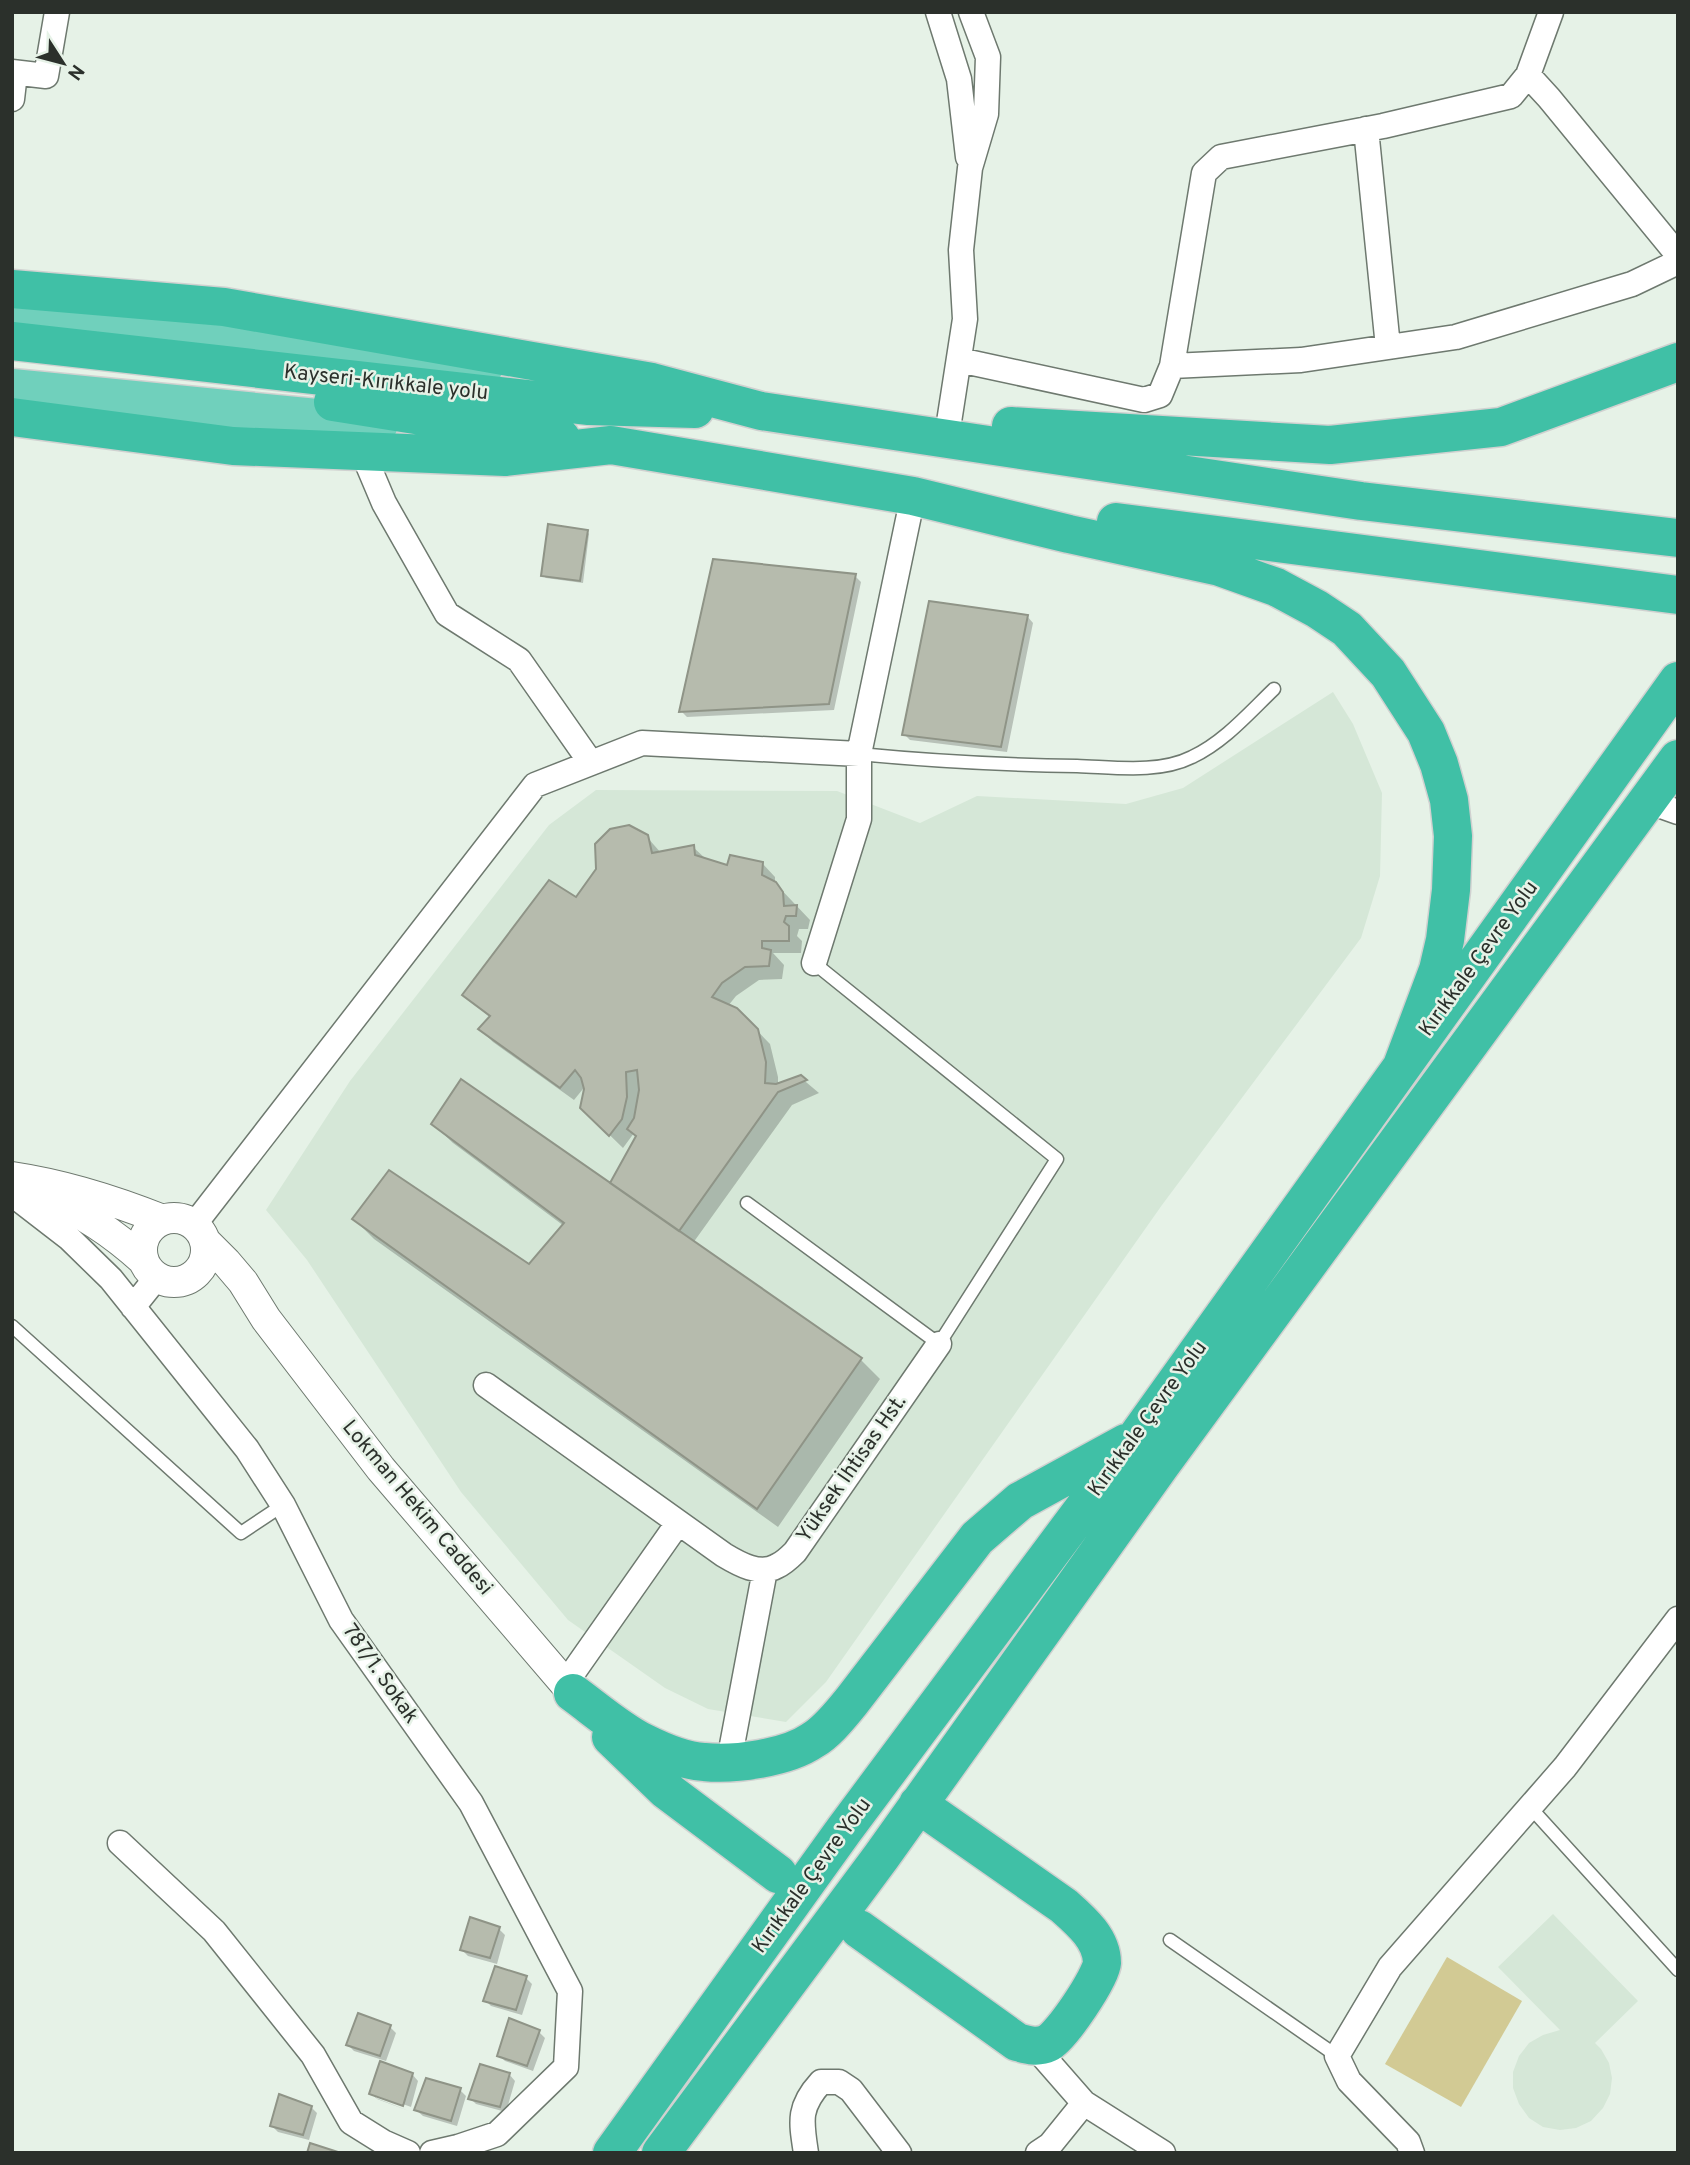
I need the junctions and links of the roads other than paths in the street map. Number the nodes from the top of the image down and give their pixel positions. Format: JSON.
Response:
{"nodes":[{"id":1,"x":57,"y":12,"type":"edge"},
{"id":2,"x":938,"y":12,"type":"edge"},
{"id":3,"x":971,"y":12,"type":"edge"},
{"id":4,"x":1551,"y":12,"type":"edge"},
{"id":5,"x":13,"y":73,"type":"edge"},
{"id":6,"x":1528,"y":75,"type":"junction"},
{"id":7,"x":12,"y":99,"type":"edge"},
{"id":8,"x":1366,"y":129,"type":"junction"},
{"id":9,"x":970,"y":168,"type":"junction"},
{"id":10,"x":1678,"y":255,"type":"edge"},
{"id":11,"x":1678,"y":262,"type":"edge"},
{"id":12,"x":12,"y":289,"type":"edge"},
{"id":13,"x":12,"y":312,"type":"edge"},
{"id":14,"x":12,"y":341,"type":"edge"},
{"id":15,"x":1388,"y":347,"type":"junction"},
{"id":16,"x":959,"y":360,"type":"junction"},
{"id":17,"x":1678,"y":362,"type":"edge"},
{"id":18,"x":12,"y":365,"type":"edge"},
{"id":19,"x":1172,"y":366,"type":"junction"},
{"id":20,"x":652,"y":382,"type":"junction"},
{"id":21,"x":12,"y":388,"type":"edge"},
{"id":22,"x":761,"y":411,"type":"junction"},
{"id":23,"x":12,"y":417,"type":"edge"},
{"id":24,"x":949,"y":422,"type":"junction"},
{"id":25,"x":611,"y":446,"type":"junction"},
{"id":26,"x":362,"y":451,"type":"junction"},
{"id":27,"x":912,"y":496,"type":"junction"},
{"id":28,"x":1678,"y":538,"type":"edge"},
{"id":29,"x":1678,"y":595,"type":"edge"},
{"id":30,"x":1678,"y":681,"type":"edge"},
{"id":31,"x":1274,"y":689,"type":"dead end"},
{"id":32,"x":859,"y":754,"type":"junction"},
{"id":33,"x":1678,"y":759,"type":"edge"},
{"id":34,"x":591,"y":763,"type":"junction"},
{"id":35,"x":1662,"y":806,"type":"edge"},
{"id":36,"x":814,"y":963,"type":"joint"},
{"id":37,"x":1402,"y":1066,"type":"junction"},
{"id":38,"x":12,"y":1178,"type":"edge"},
{"id":39,"x":12,"y":1194,"type":"edge"},
{"id":40,"x":747,"y":1203,"type":"dead end"},
{"id":41,"x":163,"y":1220,"type":"junction"},
{"id":42,"x":199,"y":1233,"type":"junction"},
{"id":43,"x":150,"y":1269,"type":"junction"},
{"id":44,"x":193,"y":1276,"type":"junction"},
{"id":45,"x":133,"y":1307,"type":"junction"},
{"id":46,"x":266,"y":1319,"type":"junction"},
{"id":47,"x":12,"y":1326,"type":"edge"},
{"id":48,"x":939,"y":1344,"type":"junction"},
{"id":49,"x":486,"y":1385,"type":"dead end"},
{"id":50,"x":1136,"y":1438,"type":"junction"},
{"id":51,"x":283,"y":1505,"type":"junction"},
{"id":52,"x":678,"y":1523,"type":"junction"},
{"id":53,"x":765,"y":1570,"type":"junction"},
{"id":54,"x":1678,"y":1619,"type":"edge"},
{"id":55,"x":569,"y":1688,"type":"junction"},
{"id":56,"x":729,"y":1761,"type":"junction"},
{"id":57,"x":918,"y":1804,"type":"junction"},
{"id":58,"x":1530,"y":1807,"type":"junction"},
{"id":59,"x":721,"y":1831,"type":"junction"},
{"id":60,"x":120,"y":1843,"type":"dead end"},
{"id":61,"x":778,"y":1874,"type":"dead end"},
{"id":62,"x":859,"y":1929,"type":"dead end"},
{"id":63,"x":1170,"y":1940,"type":"dead end"},
{"id":64,"x":1678,"y":1970,"type":"edge"},
{"id":65,"x":1035,"y":2047,"type":"junction"},
{"id":66,"x":1337,"y":2056,"type":"junction"},
{"id":67,"x":1084,"y":2104,"type":"junction"},
{"id":68,"x":1047,"y":2150,"type":"edge"},
{"id":69,"x":806,"y":2152,"type":"edge"},
{"id":70,"x":408,"y":2153,"type":"edge"},
{"id":71,"x":432,"y":2153,"type":"edge"},
{"id":72,"x":612,"y":2153,"type":"edge"},
{"id":73,"x":661,"y":2153,"type":"edge"},
{"id":74,"x":899,"y":2153,"type":"edge"},
{"id":75,"x":1163,"y":2153,"type":"edge"},
{"id":76,"x":1412,"y":2153,"type":"edge"}],
"edges":[{"from":1,"to":5,"type":"street"},
{"from":2,"to":9,"type":"street"},
{"from":3,"to":9,"type":"street"},
{"from":4,"to":6,"type":"street"},
{"from":5,"to":7,"type":"street"},
{"from":6,"to":8,"type":"street"},
{"from":6,"to":10,"type":"street"},
{"from":8,"to":15,"type":"street"},
{"from":8,"to":19,"type":"street"},
{"from":9,"to":16,"type":"street"},
{"from":11,"to":15,"type":"street"},
{"from":12,"to":20,"type":"highway"},
{"from":13,"to":20,"type":"main road"},
{"from":14,"to":22,"type":"highway","name":"Kayseri-Kırıkkale yolu"},
{"from":15,"to":19,"type":"street"},
{"from":16,"to":19,"type":"street"},
{"from":16,"to":24,"type":"street"},
{"from":17,"to":24,"type":"highway"},
{"from":18,"to":25,"type":"highway","name":"Kayseri-Kırıkkale yolu"},
{"from":20,"to":22,"type":"highway"},
{"from":21,"to":25,"type":"main road"},
{"from":22,"to":24,"type":"highway"},
{"from":22,"to":28,"type":"highway"},
{"from":23,"to":26,"type":"highway"},
{"from":25,"to":26,"type":"highway"},
{"from":25,"to":27,"type":"highway"},
{"from":26,"to":34,"type":"street"},
{"from":27,"to":29,"type":"highway"},
{"from":27,"to":32,"type":"street"},
{"from":27,"to":37,"type":"highway"},
{"from":30,"to":37,"type":"highway","name":"Kırıkkale Çevre Yolu"},
{"from":31,"to":32,"type":"lane"},
{"from":32,"to":34,"type":"street"},
{"from":32,"to":36,"type":"street"},
{"from":33,"to":35,"type":"highway","name":"Kırıkkale Çevre Yolu"},
{"from":34,"to":42,"type":"street"},
{"from":35,"to":57,"type":"highway","name":"Kırıkkale Çevre Yolu"},
{"from":36,"to":48,"type":"lane"},
{"from":37,"to":50,"type":"highway","name":"Kırıkkale Çevre Yolu"},
{"from":38,"to":41,"type":"street"},
{"from":38,"to":43,"type":"street"},
{"from":39,"to":45,"type":"street","name":"787/1. Sokak"},
{"from":40,"to":48,"type":"lane"},
{"from":41,"to":42,"type":"street"},
{"from":41,"to":43,"type":"street"},
{"from":42,"to":44,"type":"street"},
{"from":42,"to":46,"type":"street"},
{"from":43,"to":44,"type":"street"},
{"from":43,"to":45,"type":"street"},
{"from":44,"to":46,"type":"street"},
{"from":45,"to":51,"type":"street","name":"787/1. Sokak"},
{"from":46,"to":55,"type":"street","name":"Lokman Hekim Caddesi"},
{"from":47,"to":51,"type":"lane"},
{"from":48,"to":53,"type":"street","name":"Yüksek İhtisas Hst."},
{"from":49,"to":52,"type":"street"},
{"from":50,"to":56,"type":"highway"},
{"from":50,"to":72,"type":"highway","name":"Kırıkkale Çevre Yolu"},
{"from":51,"to":71,"type":"street","name":"787/1. Sokak"},
{"from":52,"to":53,"type":"street"},
{"from":52,"to":55,"type":"street"},
{"from":53,"to":56,"type":"street"},
{"from":54,"to":58,"type":"street"},
{"from":55,"to":56,"type":"highway"},
{"from":55,"to":59,"type":"highway"},
{"from":56,"to":59,"type":"highway"},
{"from":57,"to":65,"type":"highway"},
{"from":57,"to":73,"type":"highway","name":"Kırıkkale Çevre Yolu"},
{"from":58,"to":64,"type":"lane"},
{"from":58,"to":66,"type":"street"},
{"from":59,"to":61,"type":"highway"},
{"from":60,"to":70,"type":"street"},
{"from":62,"to":65,"type":"highway"},
{"from":63,"to":66,"type":"lane"},
{"from":65,"to":67,"type":"street"},
{"from":66,"to":76,"type":"street"},
{"from":67,"to":68,"type":"street"},
{"from":67,"to":75,"type":"street"},
{"from":69,"to":74,"type":"street"}]}
